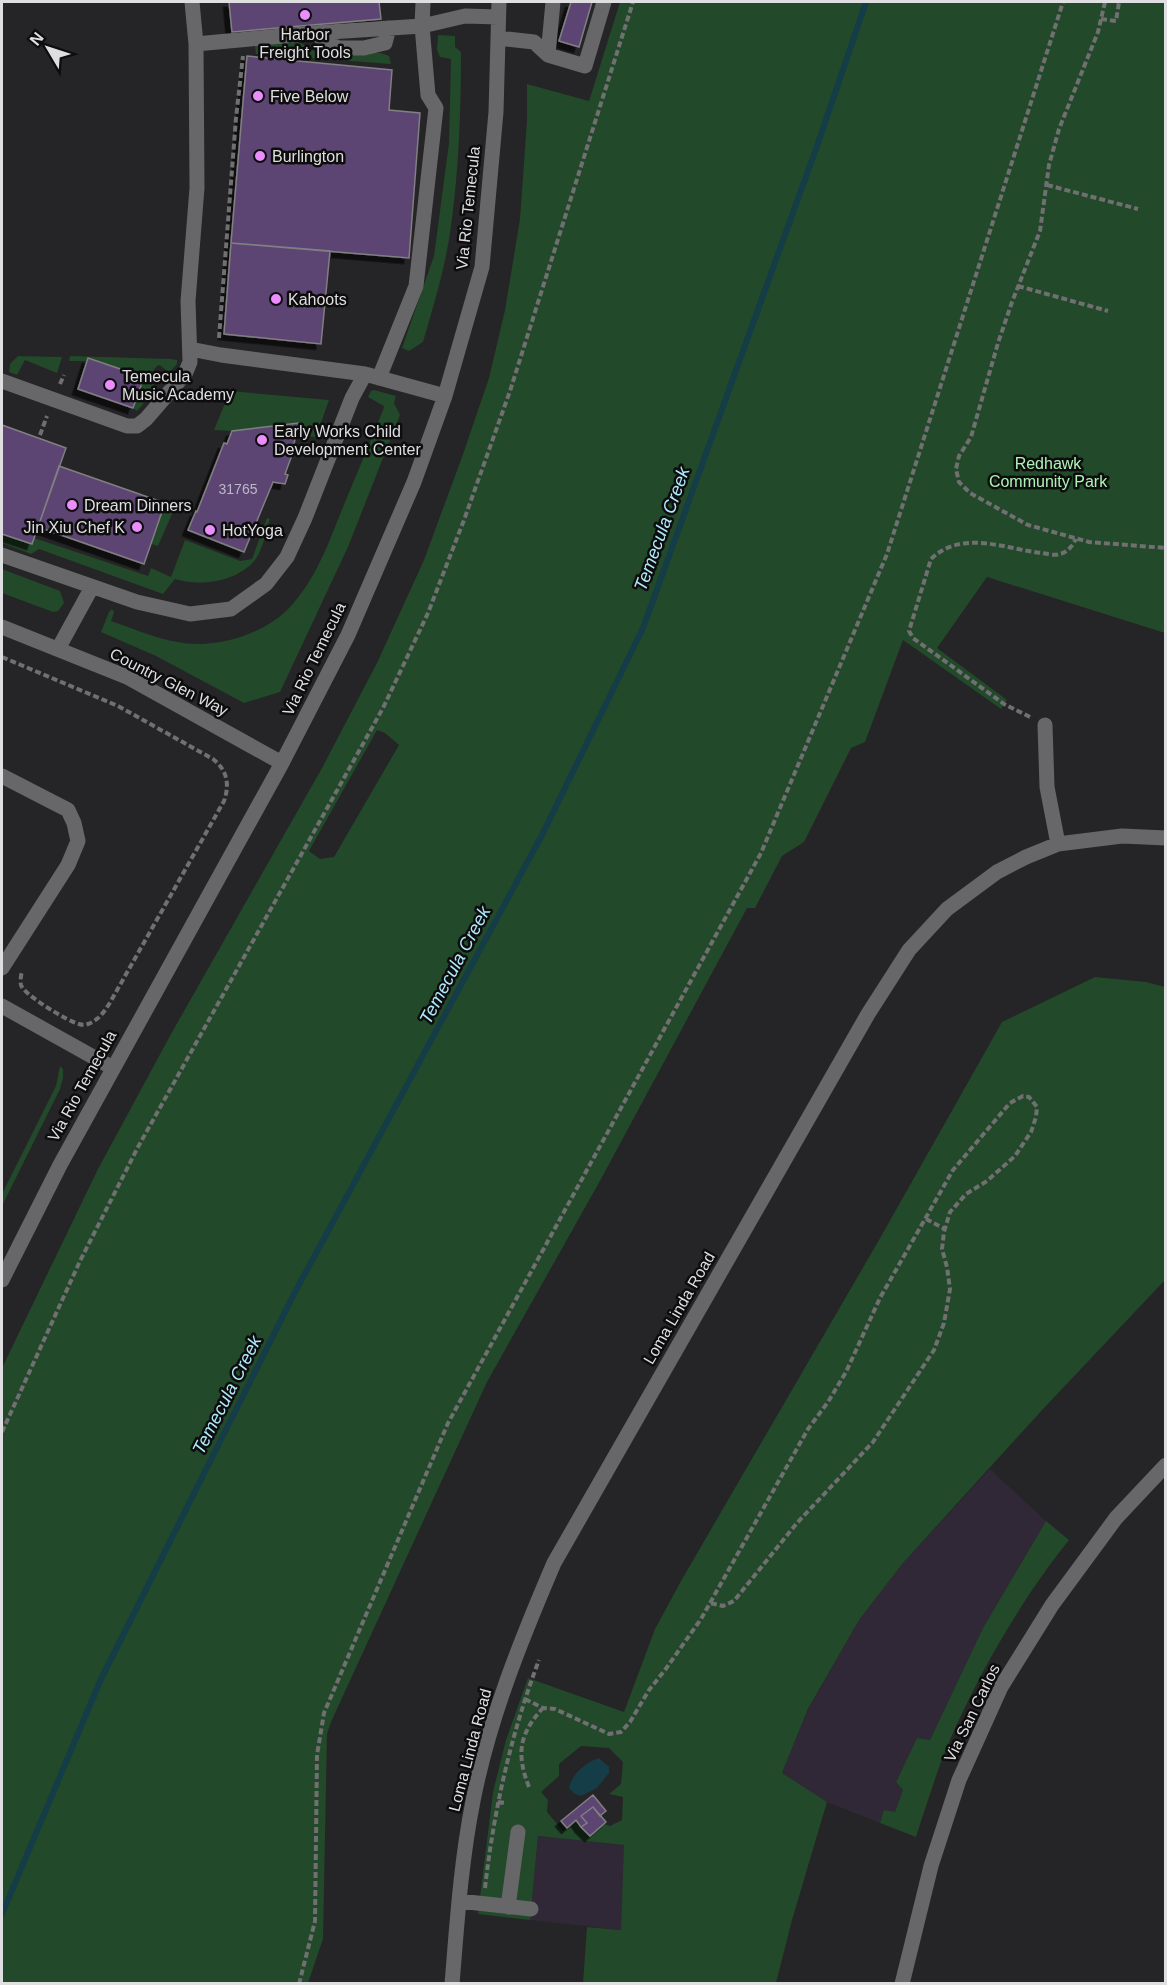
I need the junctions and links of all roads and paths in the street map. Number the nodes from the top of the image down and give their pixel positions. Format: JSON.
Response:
{"nodes":[{"id":1,"x":192,"y":2,"type":"edge"},
{"id":2,"x":423,"y":2,"type":"edge"},
{"id":3,"x":499,"y":2,"type":"edge"},
{"id":4,"x":554,"y":2,"type":"edge"},
{"id":5,"x":604,"y":2,"type":"edge"},
{"id":6,"x":633,"y":2,"type":"edge"},
{"id":7,"x":1063,"y":2,"type":"edge"},
{"id":8,"x":1105,"y":2,"type":"edge"},
{"id":9,"x":1119,"y":2,"type":"edge"},
{"id":10,"x":498,"y":17,"type":"junction"},
{"id":11,"x":1101,"y":19,"type":"junction"},
{"id":12,"x":422,"y":26,"type":"junction"},
{"id":13,"x":498,"y":38,"type":"junction"},
{"id":14,"x":196,"y":44,"type":"junction"},
{"id":15,"x":243,"y":49,"type":"dead end"},
{"id":16,"x":548,"y":55,"type":"junction"},
{"id":17,"x":1047,"y":185,"type":"junction"},
{"id":18,"x":1138,"y":209,"type":"dead end"},
{"id":19,"x":1018,"y":286,"type":"junction"},
{"id":20,"x":1108,"y":311,"type":"dead end"},
{"id":21,"x":190,"y":348,"type":"junction"},
{"id":22,"x":221,"y":355,"type":"junction"},
{"id":23,"x":372,"y":376,"type":"junction"},
{"id":24,"x":2,"y":381,"type":"edge"},
{"id":25,"x":445,"y":396,"type":"junction"},
{"id":26,"x":1076,"y":539,"type":"junction"},
{"id":27,"x":1166,"y":548,"type":"edge"},
{"id":28,"x":2,"y":555,"type":"edge"},
{"id":29,"x":92,"y":587,"type":"junction"},
{"id":30,"x":2,"y":627,"type":"edge"},
{"id":31,"x":58,"y":649,"type":"junction"},
{"id":32,"x":2,"y":657,"type":"edge"},
{"id":33,"x":1045,"y":725,"type":"joint"},
{"id":34,"x":282,"y":764,"type":"junction"},
{"id":35,"x":2,"y":776,"type":"edge"},
{"id":36,"x":1166,"y":838,"type":"edge"},
{"id":37,"x":1058,"y":844,"type":"junction"},
{"id":38,"x":27,"y":962,"type":"dead end"},
{"id":39,"x":2,"y":968,"type":"edge"},
{"id":40,"x":2,"y":1006,"type":"edge"},
{"id":41,"x":113,"y":1068,"type":"junction"},
{"id":42,"x":926,"y":1219,"type":"junction"},
{"id":43,"x":945,"y":1229,"type":"junction"},
{"id":44,"x":2,"y":1280,"type":"edge"},
{"id":45,"x":2,"y":1432,"type":"edge"},
{"id":46,"x":1166,"y":1465,"type":"edge"},
{"id":47,"x":710,"y":1604,"type":"junction"},
{"id":48,"x":539,"y":1660,"type":"dead end"},
{"id":49,"x":525,"y":1699,"type":"junction"},
{"id":50,"x":543,"y":1708,"type":"junction"},
{"id":51,"x":529,"y":1787,"type":"dead end"},
{"id":52,"x":498,"y":1802,"type":"junction"},
{"id":53,"x":507,"y":1803,"type":"dead end"},
{"id":54,"x":518,"y":1832,"type":"dead end"},
{"id":55,"x":459,"y":1901,"type":"junction"},
{"id":56,"x":483,"y":1904,"type":"junction"},
{"id":57,"x":508,"y":1907,"type":"junction"},
{"id":58,"x":531,"y":1910,"type":"dead end"},
{"id":59,"x":299,"y":1983,"type":"edge"},
{"id":60,"x":452,"y":1983,"type":"edge"},
{"id":61,"x":902,"y":1983,"type":"edge"}],
"edges":[{"from":1,"to":14,"type":"street"},
{"from":2,"to":12,"type":"street"},
{"from":3,"to":10,"type":"street","name":"Via Rio Temecula"},
{"from":4,"to":16,"type":"street"},
{"from":5,"to":16,"type":"street"},
{"from":6,"to":45,"type":"path"},
{"from":7,"to":59,"type":"path"},
{"from":8,"to":11,"type":"path"},
{"from":9,"to":11,"type":"path"},
{"from":10,"to":12,"type":"street"},
{"from":10,"to":13,"type":"street","name":"Via Rio Temecula"},
{"from":11,"to":17,"type":"path"},
{"from":12,"to":14,"type":"street"},
{"from":12,"to":23,"type":"street"},
{"from":13,"to":16,"type":"street"},
{"from":13,"to":25,"type":"street","name":"Via Rio Temecula"},
{"from":14,"to":21,"type":"street"},
{"from":15,"to":22,"type":"path"},
{"from":17,"to":18,"type":"path"},
{"from":17,"to":19,"type":"path"},
{"from":19,"to":20,"type":"path"},
{"from":19,"to":26,"type":"path"},
{"from":21,"to":22,"type":"street"},
{"from":21,"to":24,"type":"street"},
{"from":22,"to":23,"type":"street"},
{"from":23,"to":25,"type":"street"},
{"from":23,"to":29,"type":"street"},
{"from":25,"to":34,"type":"street","name":"Via Rio Temecula"},
{"from":26,"to":27,"type":"path"},
{"from":26,"to":33,"type":"path"},
{"from":28,"to":29,"type":"street"},
{"from":29,"to":31,"type":"street"},
{"from":30,"to":31,"type":"street","name":"Country Glen Way"},
{"from":31,"to":34,"type":"street","name":"Country Glen Way"},
{"from":32,"to":38,"type":"path"},
{"from":33,"to":37,"type":"street"},
{"from":34,"to":41,"type":"street","name":"Via Rio Temecula"},
{"from":35,"to":39,"type":"street"},
{"from":36,"to":37,"type":"street","name":"Loma Linda Road"},
{"from":37,"to":55,"type":"street","name":"Loma Linda Road"},
{"from":40,"to":41,"type":"street"},
{"from":41,"to":44,"type":"street","name":"Via Rio Temecula"},
{"from":42,"to":43,"type":"path"},
{"from":42,"to":43,"type":"path"},
{"from":42,"to":47,"type":"path"},
{"from":43,"to":47,"type":"path"},
{"from":46,"to":61,"type":"street","name":"Via San Carlos"},
{"from":47,"to":50,"type":"path"},
{"from":48,"to":49,"type":"path"},
{"from":49,"to":50,"type":"path"},
{"from":49,"to":52,"type":"path"},
{"from":50,"to":51,"type":"path"},
{"from":52,"to":53,"type":"path"},
{"from":52,"to":56,"type":"path"},
{"from":54,"to":57,"type":"street"},
{"from":55,"to":56,"type":"street"},
{"from":55,"to":60,"type":"street","name":"Loma Linda Road"},
{"from":56,"to":57,"type":"street"},
{"from":57,"to":58,"type":"street"}]}
